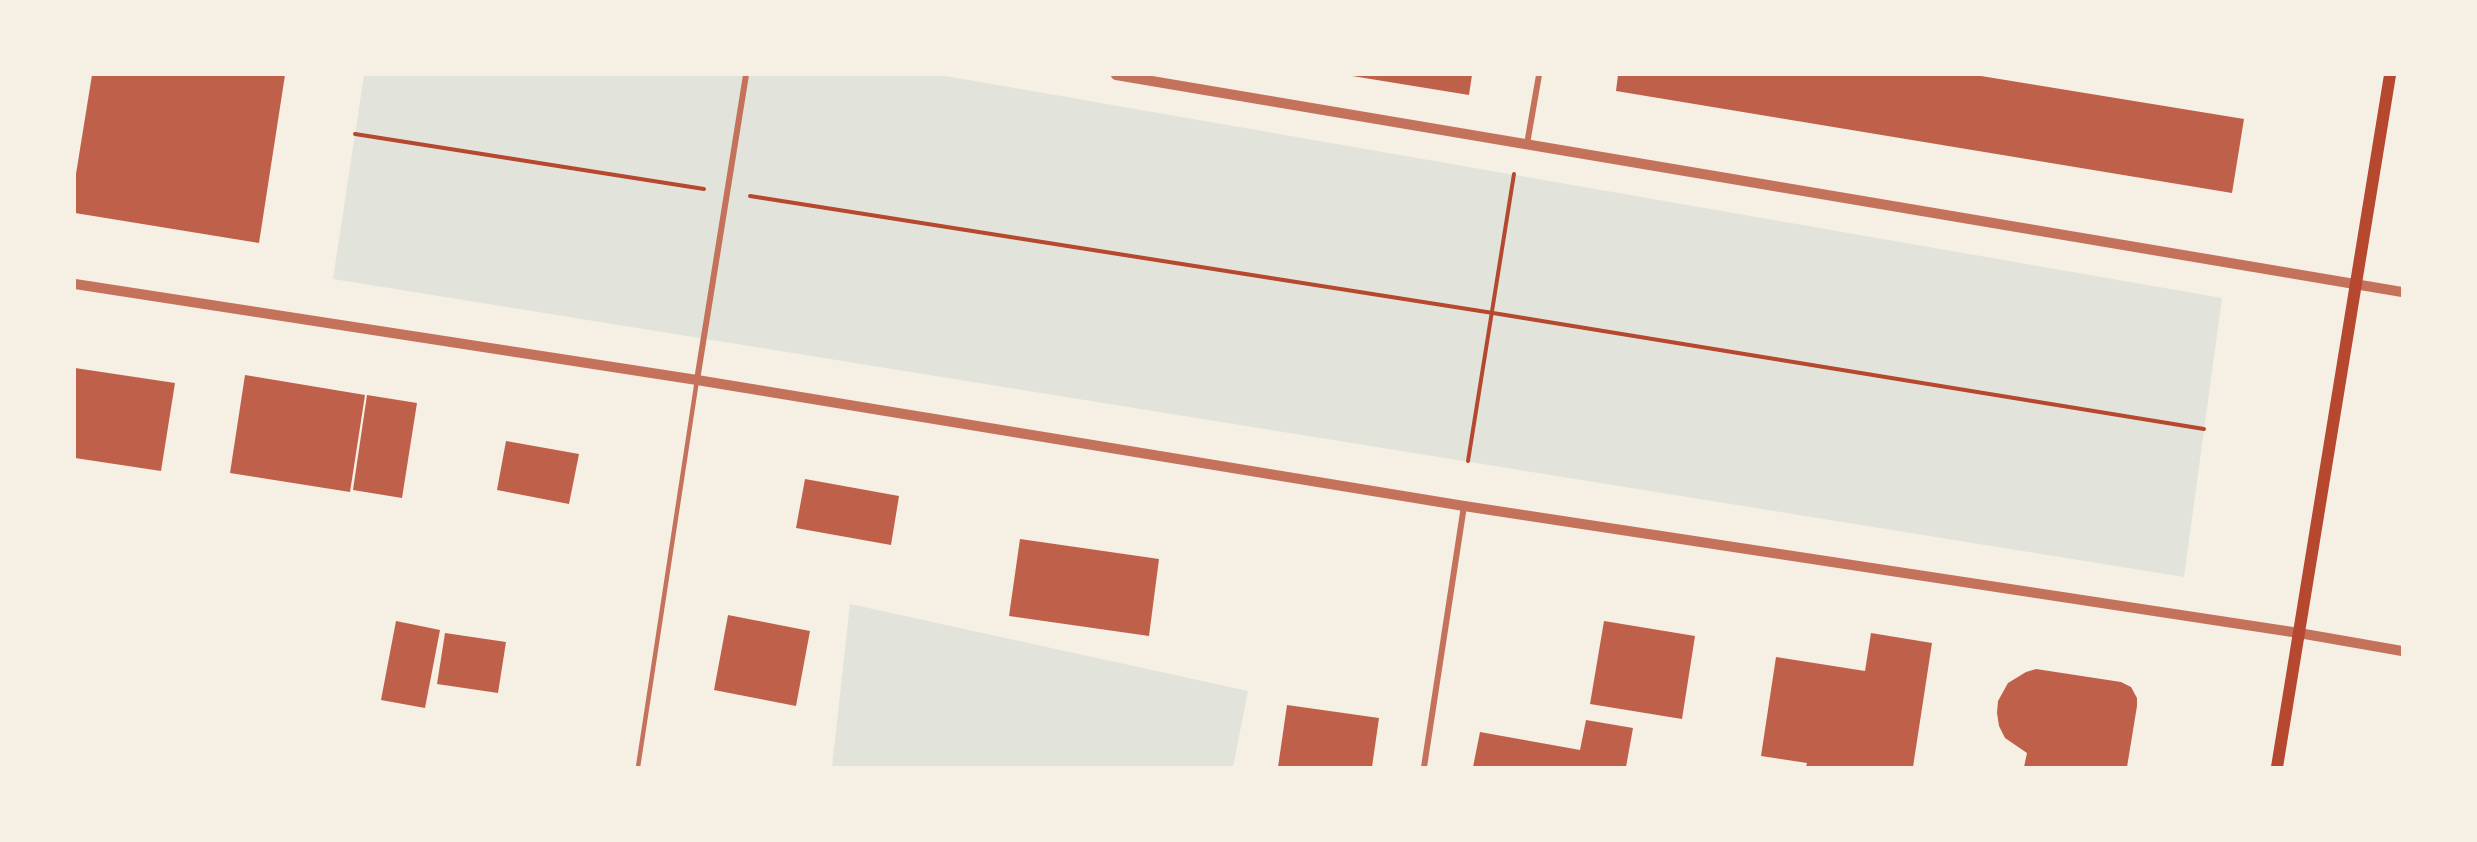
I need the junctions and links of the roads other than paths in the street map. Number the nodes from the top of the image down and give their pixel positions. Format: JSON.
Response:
{"nodes":[{"id":1,"x":746,"y":75,"type":"edge"},
{"id":2,"x":1116,"y":75,"type":"edge"},
{"id":3,"x":1539,"y":75,"type":"edge"},
{"id":4,"x":2390,"y":75,"type":"edge"},
{"id":5,"x":1527,"y":144,"type":"junction"},
{"id":6,"x":75,"y":284,"type":"edge"},
{"id":7,"x":2357,"y":284,"type":"junction"},
{"id":8,"x":2402,"y":292,"type":"edge"},
{"id":9,"x":698,"y":380,"type":"junction"},
{"id":10,"x":1464,"y":506,"type":"junction"},
{"id":11,"x":2299,"y":633,"type":"junction"},
{"id":12,"x":2402,"y":651,"type":"edge"},
{"id":13,"x":638,"y":767,"type":"edge"},
{"id":14,"x":1424,"y":767,"type":"edge"},
{"id":15,"x":2277,"y":767,"type":"edge"}],
"edges":[{"from":1,"to":9,"type":"street"},
{"from":2,"to":5,"type":"street"},
{"from":3,"to":5,"type":"street"},
{"from":4,"to":7,"type":"main road"},
{"from":5,"to":7,"type":"street"},
{"from":6,"to":9,"type":"street"},
{"from":7,"to":8,"type":"street"},
{"from":7,"to":11,"type":"main road"},
{"from":9,"to":10,"type":"street"},
{"from":9,"to":13,"type":"lane"},
{"from":10,"to":11,"type":"street"},
{"from":10,"to":14,"type":"street"},
{"from":11,"to":12,"type":"street"},
{"from":11,"to":15,"type":"main road"}]}
